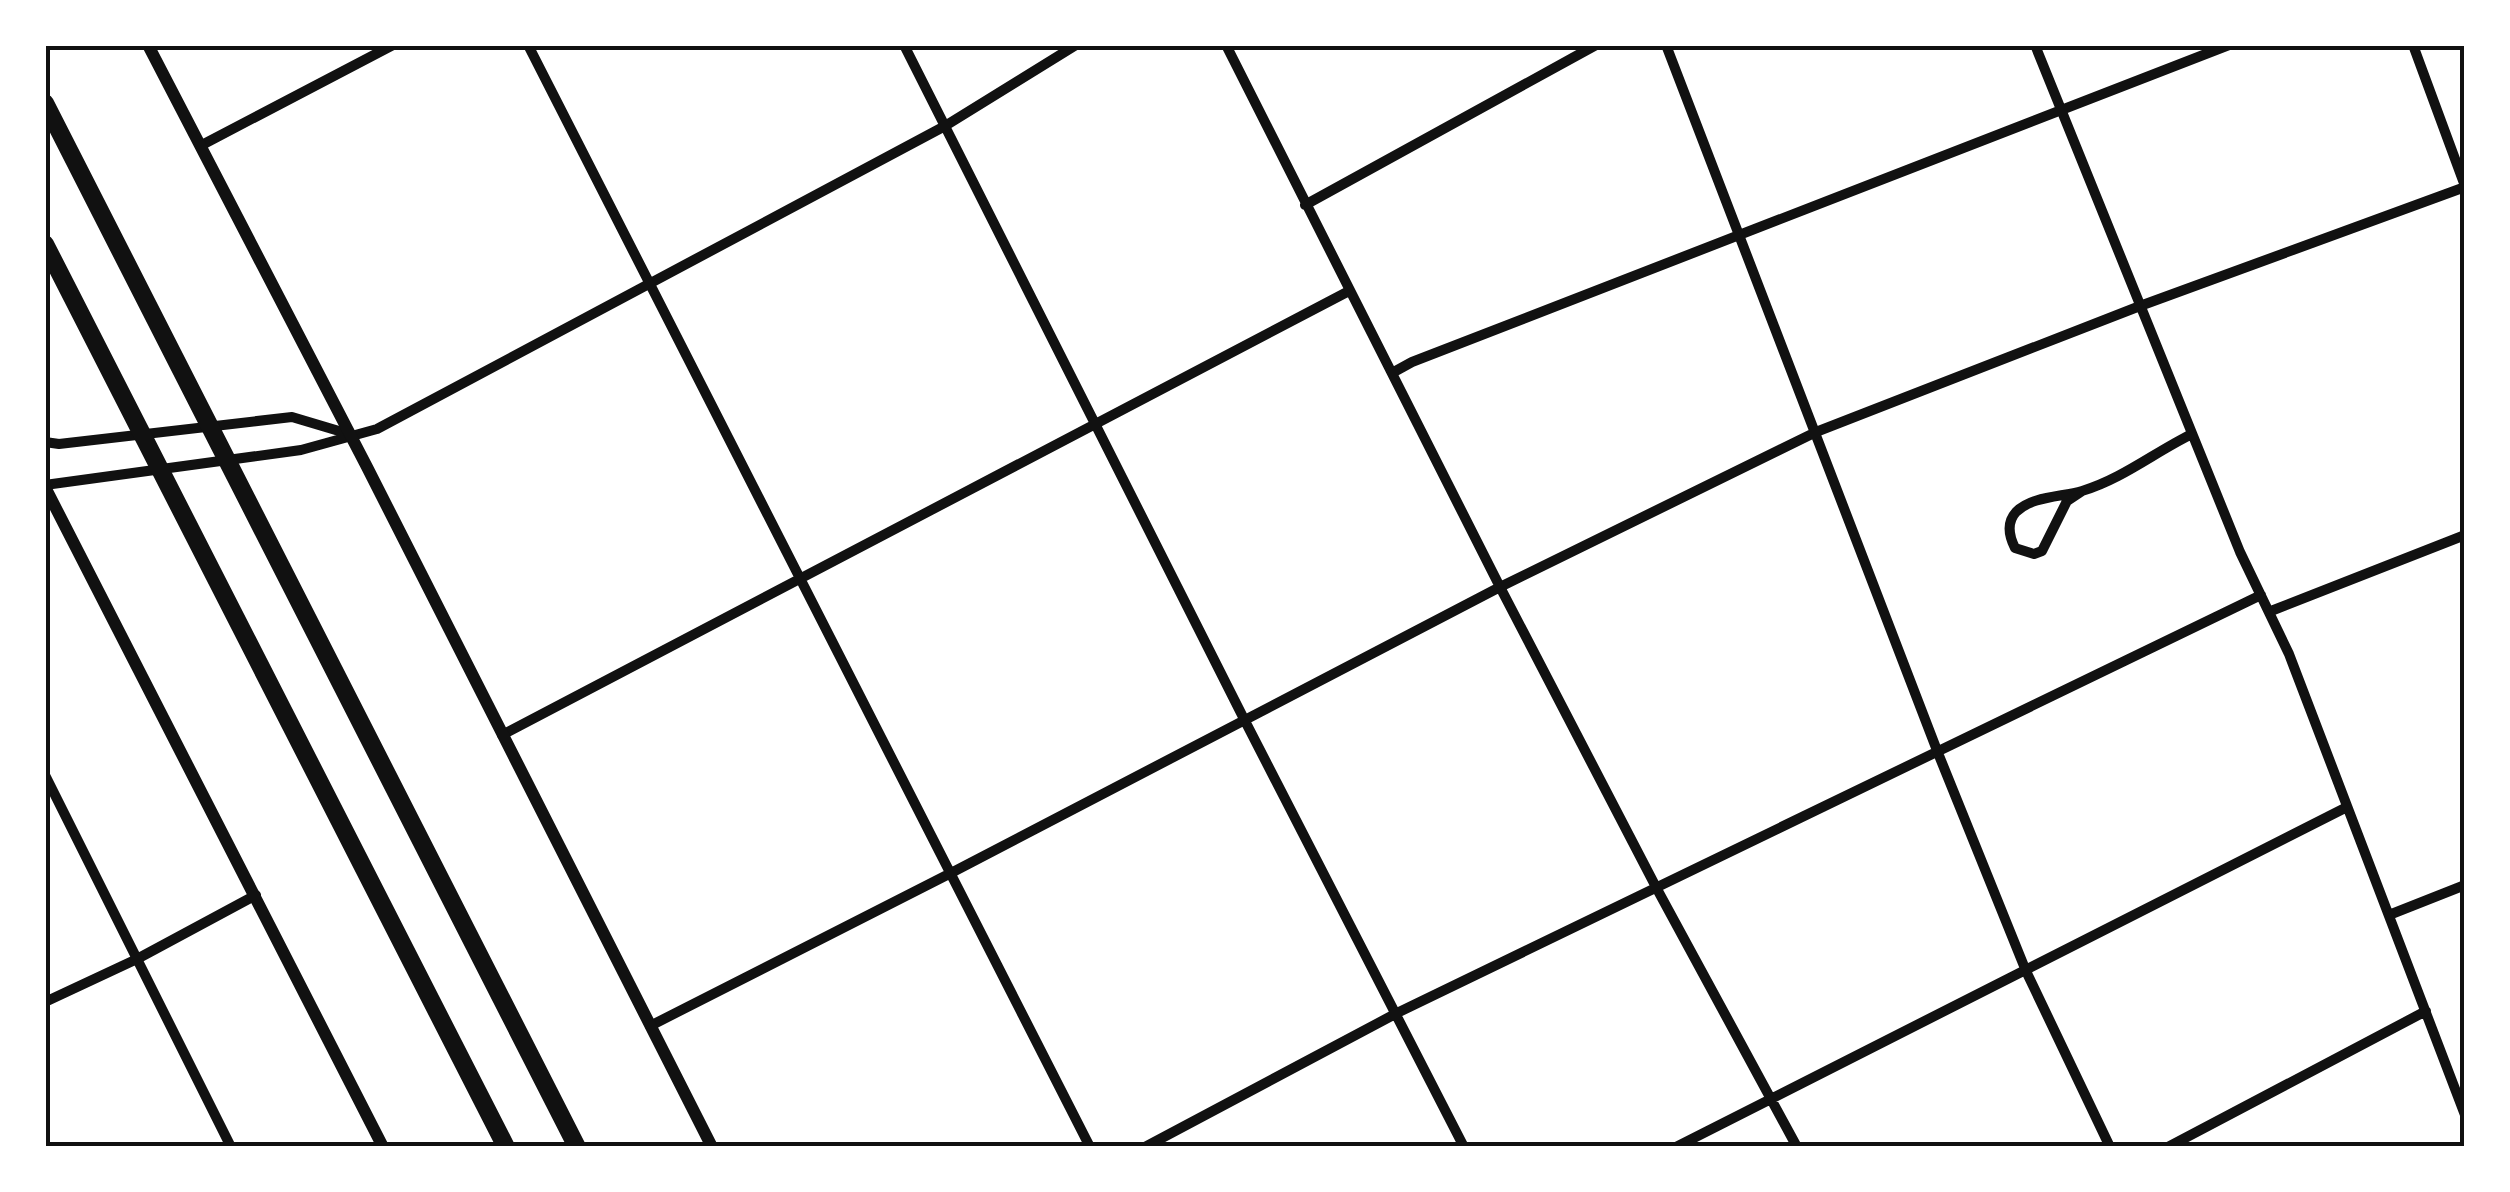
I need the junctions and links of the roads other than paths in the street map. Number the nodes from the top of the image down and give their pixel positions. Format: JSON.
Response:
{"nodes":[{"id":1,"x":148,"y":45,"type":"edge"},
{"id":2,"x":393,"y":45,"type":"edge"},
{"id":3,"x":528,"y":45,"type":"edge"},
{"id":4,"x":904,"y":45,"type":"edge"},
{"id":5,"x":1076,"y":45,"type":"edge"},
{"id":6,"x":1226,"y":45,"type":"edge"},
{"id":7,"x":1596,"y":45,"type":"edge"},
{"id":8,"x":1666,"y":45,"type":"edge"},
{"id":9,"x":2035,"y":45,"type":"edge"},
{"id":10,"x":2229,"y":45,"type":"edge"},
{"id":11,"x":2413,"y":45,"type":"edge"},
{"id":12,"x":45,"y":103,"type":"edge"},
{"id":13,"x":2061,"y":112,"type":"junction"},
{"id":14,"x":944,"y":126,"type":"junction"},
{"id":15,"x":200,"y":146,"type":"junction"},
{"id":16,"x":2465,"y":186,"type":"edge"},
{"id":17,"x":1305,"y":205,"type":"junction"},
{"id":18,"x":1739,"y":236,"type":"junction"},
{"id":19,"x":45,"y":244,"type":"edge"},
{"id":20,"x":649,"y":284,"type":"junction"},
{"id":21,"x":1349,"y":291,"type":"junction"},
{"id":22,"x":2140,"y":306,"type":"junction"},
{"id":23,"x":1392,"y":374,"type":"junction"},
{"id":24,"x":1094,"y":424,"type":"junction"},
{"id":25,"x":1816,"y":432,"type":"junction"},
{"id":26,"x":2192,"y":434,"type":"junction"},
{"id":27,"x":350,"y":435,"type":"junction"},
{"id":28,"x":45,"y":442,"type":"edge"},
{"id":29,"x":45,"y":486,"type":"edge"},
{"id":30,"x":2082,"y":491,"type":"junction"},
{"id":31,"x":2465,"y":534,"type":"edge"},
{"id":32,"x":799,"y":580,"type":"junction"},
{"id":33,"x":1500,"y":587,"type":"junction"},
{"id":34,"x":2261,"y":595,"type":"junction"},
{"id":35,"x":2271,"y":611,"type":"junction"},
{"id":36,"x":1244,"y":719,"type":"junction"},
{"id":37,"x":502,"y":735,"type":"junction"},
{"id":38,"x":1938,"y":753,"type":"junction"},
{"id":39,"x":45,"y":775,"type":"edge"},
{"id":40,"x":2346,"y":806,"type":"junction"},
{"id":41,"x":951,"y":873,"type":"junction"},
{"id":42,"x":2465,"y":885,"type":"edge"},
{"id":43,"x":1657,"y":888,"type":"junction"},
{"id":44,"x":256,"y":896,"type":"junction"},
{"id":45,"x":2388,"y":915,"type":"junction"},
{"id":46,"x":137,"y":959,"type":"junction"},
{"id":47,"x":2026,"y":971,"type":"junction"},
{"id":48,"x":45,"y":1002,"type":"edge"},
{"id":49,"x":2426,"y":1011,"type":"junction"},
{"id":50,"x":1396,"y":1014,"type":"junction"},
{"id":51,"x":650,"y":1026,"type":"junction"},
{"id":52,"x":1772,"y":1099,"type":"junction"},
{"id":53,"x":2465,"y":1115,"type":"edge"},
{"id":54,"x":231,"y":1147,"type":"edge"},
{"id":55,"x":383,"y":1147,"type":"edge"},
{"id":56,"x":506,"y":1147,"type":"edge"},
{"id":57,"x":576,"y":1147,"type":"edge"},
{"id":58,"x":712,"y":1147,"type":"edge"},
{"id":59,"x":1090,"y":1147,"type":"edge"},
{"id":60,"x":1145,"y":1147,"type":"edge"},
{"id":61,"x":1464,"y":1147,"type":"edge"},
{"id":62,"x":1676,"y":1147,"type":"edge"},
{"id":63,"x":1797,"y":1147,"type":"edge"},
{"id":64,"x":2110,"y":1147,"type":"edge"},
{"id":65,"x":2168,"y":1147,"type":"edge"}],
"edges":[{"from":1,"to":15,"type":"street"},
{"from":2,"to":15,"type":"street"},
{"from":3,"to":20,"type":"street"},
{"from":4,"to":14,"type":"street"},
{"from":5,"to":14,"type":"street"},
{"from":6,"to":17,"type":"street"},
{"from":7,"to":17,"type":"street"},
{"from":8,"to":18,"type":"street"},
{"from":9,"to":13,"type":"street"},
{"from":10,"to":13,"type":"street"},
{"from":11,"to":16,"type":"street"},
{"from":12,"to":57,"type":"highway"},
{"from":13,"to":18,"type":"street"},
{"from":13,"to":22,"type":"street"},
{"from":14,"to":20,"type":"street"},
{"from":14,"to":24,"type":"street"},
{"from":15,"to":27,"type":"street"},
{"from":16,"to":22,"type":"street"},
{"from":17,"to":21,"type":"street"},
{"from":18,"to":23,"type":"street"},
{"from":18,"to":25,"type":"street"},
{"from":19,"to":56,"type":"highway"},
{"from":20,"to":27,"type":"street"},
{"from":20,"to":32,"type":"street"},
{"from":21,"to":23,"type":"street"},
{"from":21,"to":24,"type":"street"},
{"from":22,"to":25,"type":"street"},
{"from":22,"to":26,"type":"street"},
{"from":23,"to":33,"type":"street"},
{"from":24,"to":32,"type":"street"},
{"from":24,"to":36,"type":"street"},
{"from":25,"to":33,"type":"street"},
{"from":25,"to":38,"type":"street"},
{"from":26,"to":30,"type":"street"},
{"from":26,"to":34,"type":"street"},
{"from":27,"to":28,"type":"street"},
{"from":27,"to":29,"type":"street"},
{"from":27,"to":37,"type":"street"},
{"from":29,"to":44,"type":"street"},
{"from":30,"to":30,"type":"street"},
{"from":31,"to":35,"type":"street"},
{"from":32,"to":37,"type":"street"},
{"from":32,"to":41,"type":"street"},
{"from":33,"to":36,"type":"street"},
{"from":33,"to":43,"type":"street"},
{"from":34,"to":35,"type":"street"},
{"from":34,"to":38,"type":"street"},
{"from":35,"to":40,"type":"street"},
{"from":36,"to":41,"type":"street"},
{"from":36,"to":50,"type":"street"},
{"from":37,"to":51,"type":"street"},
{"from":38,"to":43,"type":"street"},
{"from":38,"to":47,"type":"street"},
{"from":39,"to":46,"type":"street"},
{"from":40,"to":45,"type":"street"},
{"from":40,"to":47,"type":"street"},
{"from":41,"to":51,"type":"street"},
{"from":41,"to":59,"type":"street"},
{"from":42,"to":45,"type":"street"},
{"from":43,"to":50,"type":"street"},
{"from":43,"to":52,"type":"street"},
{"from":44,"to":46,"type":"street"},
{"from":44,"to":55,"type":"street"},
{"from":45,"to":49,"type":"street"},
{"from":46,"to":48,"type":"street"},
{"from":46,"to":54,"type":"street"},
{"from":47,"to":52,"type":"street"},
{"from":47,"to":64,"type":"street"},
{"from":49,"to":53,"type":"street"},
{"from":49,"to":65,"type":"street"},
{"from":50,"to":60,"type":"street"},
{"from":50,"to":61,"type":"street"},
{"from":51,"to":58,"type":"street"},
{"from":52,"to":62,"type":"street"},
{"from":52,"to":63,"type":"street"}]}
